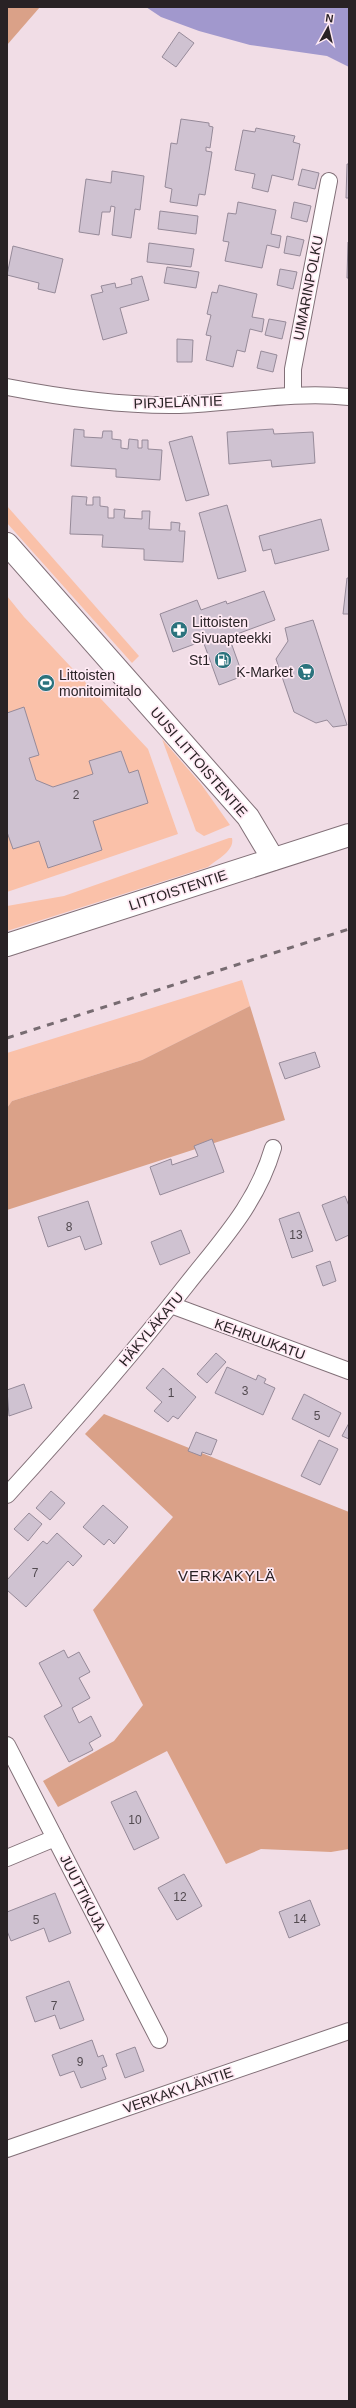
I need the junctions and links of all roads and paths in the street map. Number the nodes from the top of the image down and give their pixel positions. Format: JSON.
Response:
{"nodes":[{"id":1,"x":329,"y":181,"type":"dead end"},
{"id":2,"x":7,"y":387,"type":"edge"},
{"id":3,"x":293,"y":395,"type":"junction"},
{"id":4,"x":349,"y":397,"type":"edge"},
{"id":5,"x":7,"y":544,"type":"edge"},
{"id":6,"x":349,"y":835,"type":"edge"},
{"id":7,"x":273,"y":859,"type":"junction"},
{"id":8,"x":7,"y":945,"type":"edge"},
{"id":9,"x":272,"y":1148,"type":"dead end"},
{"id":10,"x":171,"y":1305,"type":"junction"},
{"id":11,"x":349,"y":1371,"type":"edge"},
{"id":12,"x":7,"y":1495,"type":"edge"},
{"id":13,"x":7,"y":1745,"type":"edge"},
{"id":14,"x":55,"y":1838,"type":"junction"},
{"id":15,"x":7,"y":1858,"type":"edge"},
{"id":16,"x":349,"y":2031,"type":"edge"},
{"id":17,"x":159,"y":2040,"type":"dead end"},
{"id":18,"x":7,"y":2150,"type":"edge"}],
"edges":[{"from":1,"to":3,"type":"street","name":"UIMARINPOLKU"},
{"from":2,"to":3,"type":"street","name":"PIRJELÄNTIE"},
{"from":3,"to":4,"type":"street","name":"PIRJELÄNTIE"},
{"from":5,"to":7,"type":"street","name":"UUSI LITTOISTENTIE"},
{"from":6,"to":7,"type":"street","name":"LITTOISTENTIE"},
{"from":7,"to":8,"type":"street","name":"LITTOISTENTIE"},
{"from":9,"to":10,"type":"street","name":"HÄKYLÄKATU"},
{"from":10,"to":11,"type":"street","name":"KEHRUUKATU"},
{"from":10,"to":12,"type":"street","name":"HÄKYLÄKATU"},
{"from":13,"to":14,"type":"street","name":"JUUTTIKUJA"},
{"from":14,"to":15,"type":"street"},
{"from":14,"to":17,"type":"street","name":"JUUTTIKUJA"},
{"from":16,"to":18,"type":"street","name":"VERKAKYLÄNTIE"}]}
